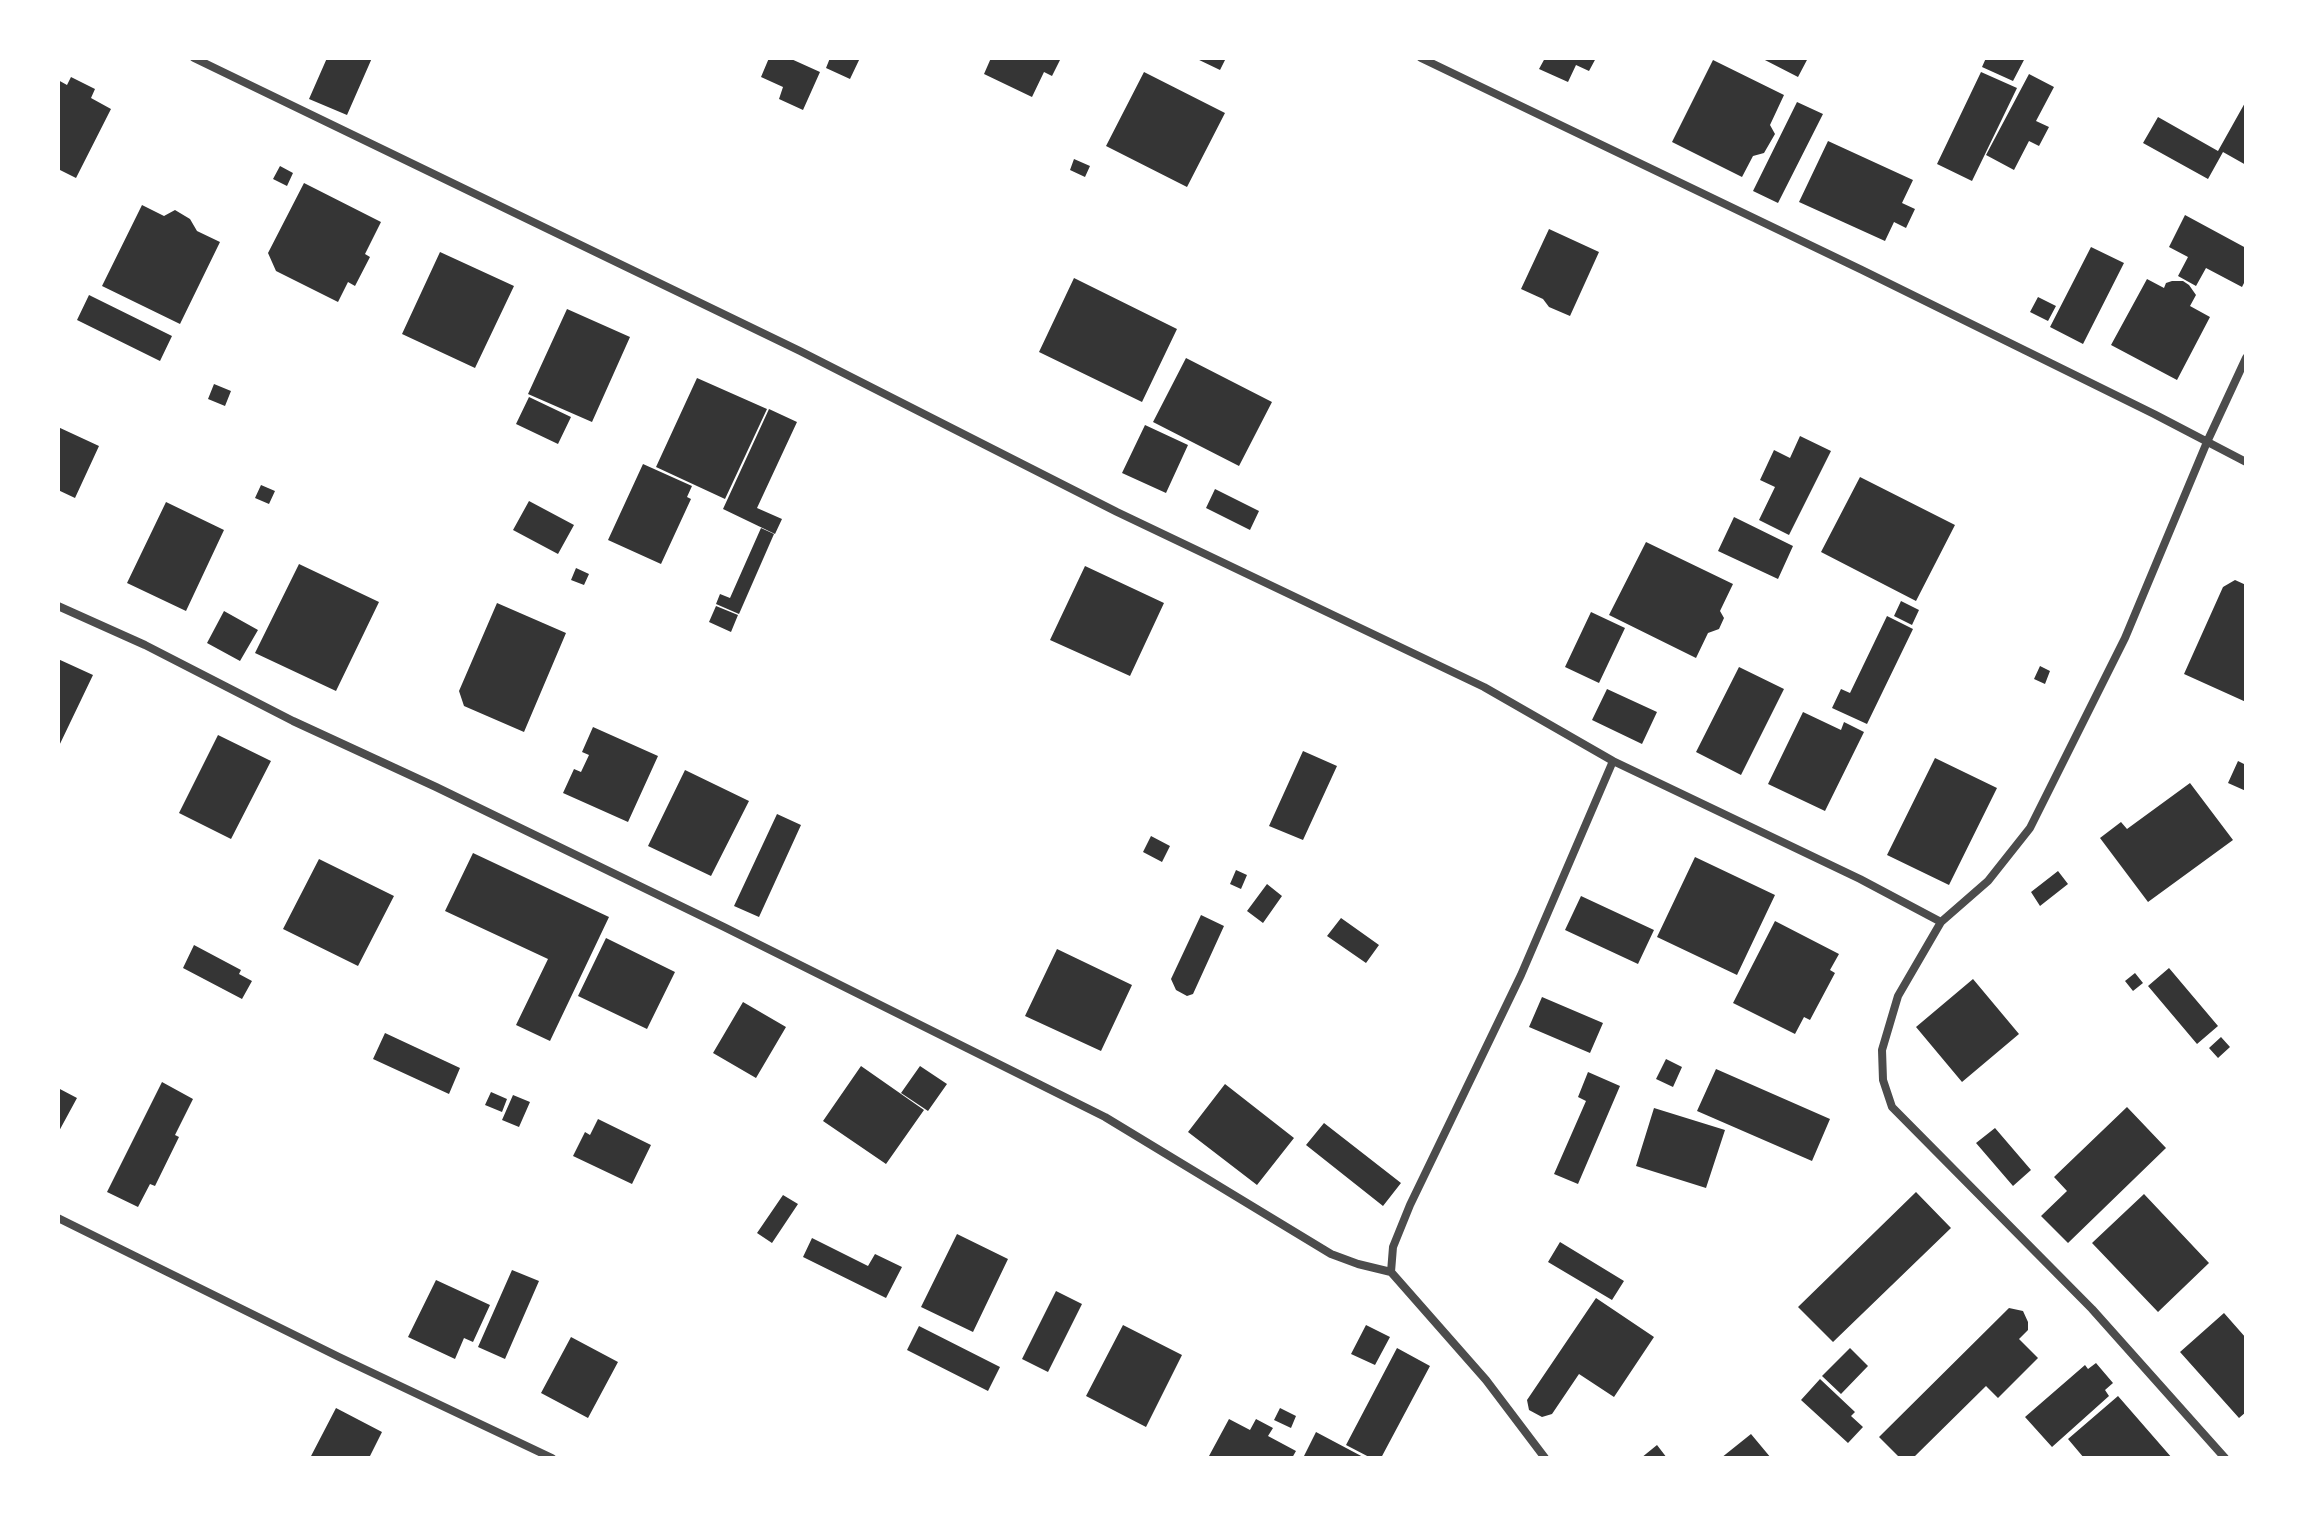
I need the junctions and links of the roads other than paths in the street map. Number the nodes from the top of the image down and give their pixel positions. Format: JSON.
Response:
{"nodes":[{"id":1,"x":194,"y":58,"type":"edge"},
{"id":2,"x":1421,"y":58,"type":"edge"},
{"id":3,"x":2246,"y":358,"type":"edge"},
{"id":4,"x":2207,"y":442,"type":"junction"},
{"id":5,"x":2246,"y":462,"type":"edge"},
{"id":6,"x":58,"y":606,"type":"edge"},
{"id":7,"x":1613,"y":761,"type":"junction"},
{"id":8,"x":1941,"y":922,"type":"junction"},
{"id":9,"x":58,"y":1218,"type":"edge"},
{"id":10,"x":1391,"y":1272,"type":"junction"},
{"id":11,"x":552,"y":1458,"type":"edge"},
{"id":12,"x":1545,"y":1458,"type":"edge"},
{"id":13,"x":2225,"y":1458,"type":"edge"}],
"edges":[{"from":1,"to":7,"type":"street"},
{"from":2,"to":4,"type":"street"},
{"from":3,"to":4,"type":"street"},
{"from":4,"to":5,"type":"street"},
{"from":4,"to":8,"type":"street"},
{"from":6,"to":10,"type":"street"},
{"from":7,"to":8,"type":"street"},
{"from":7,"to":10,"type":"street"},
{"from":8,"to":13,"type":"street"},
{"from":9,"to":11,"type":"street"},
{"from":10,"to":12,"type":"street"}]}
